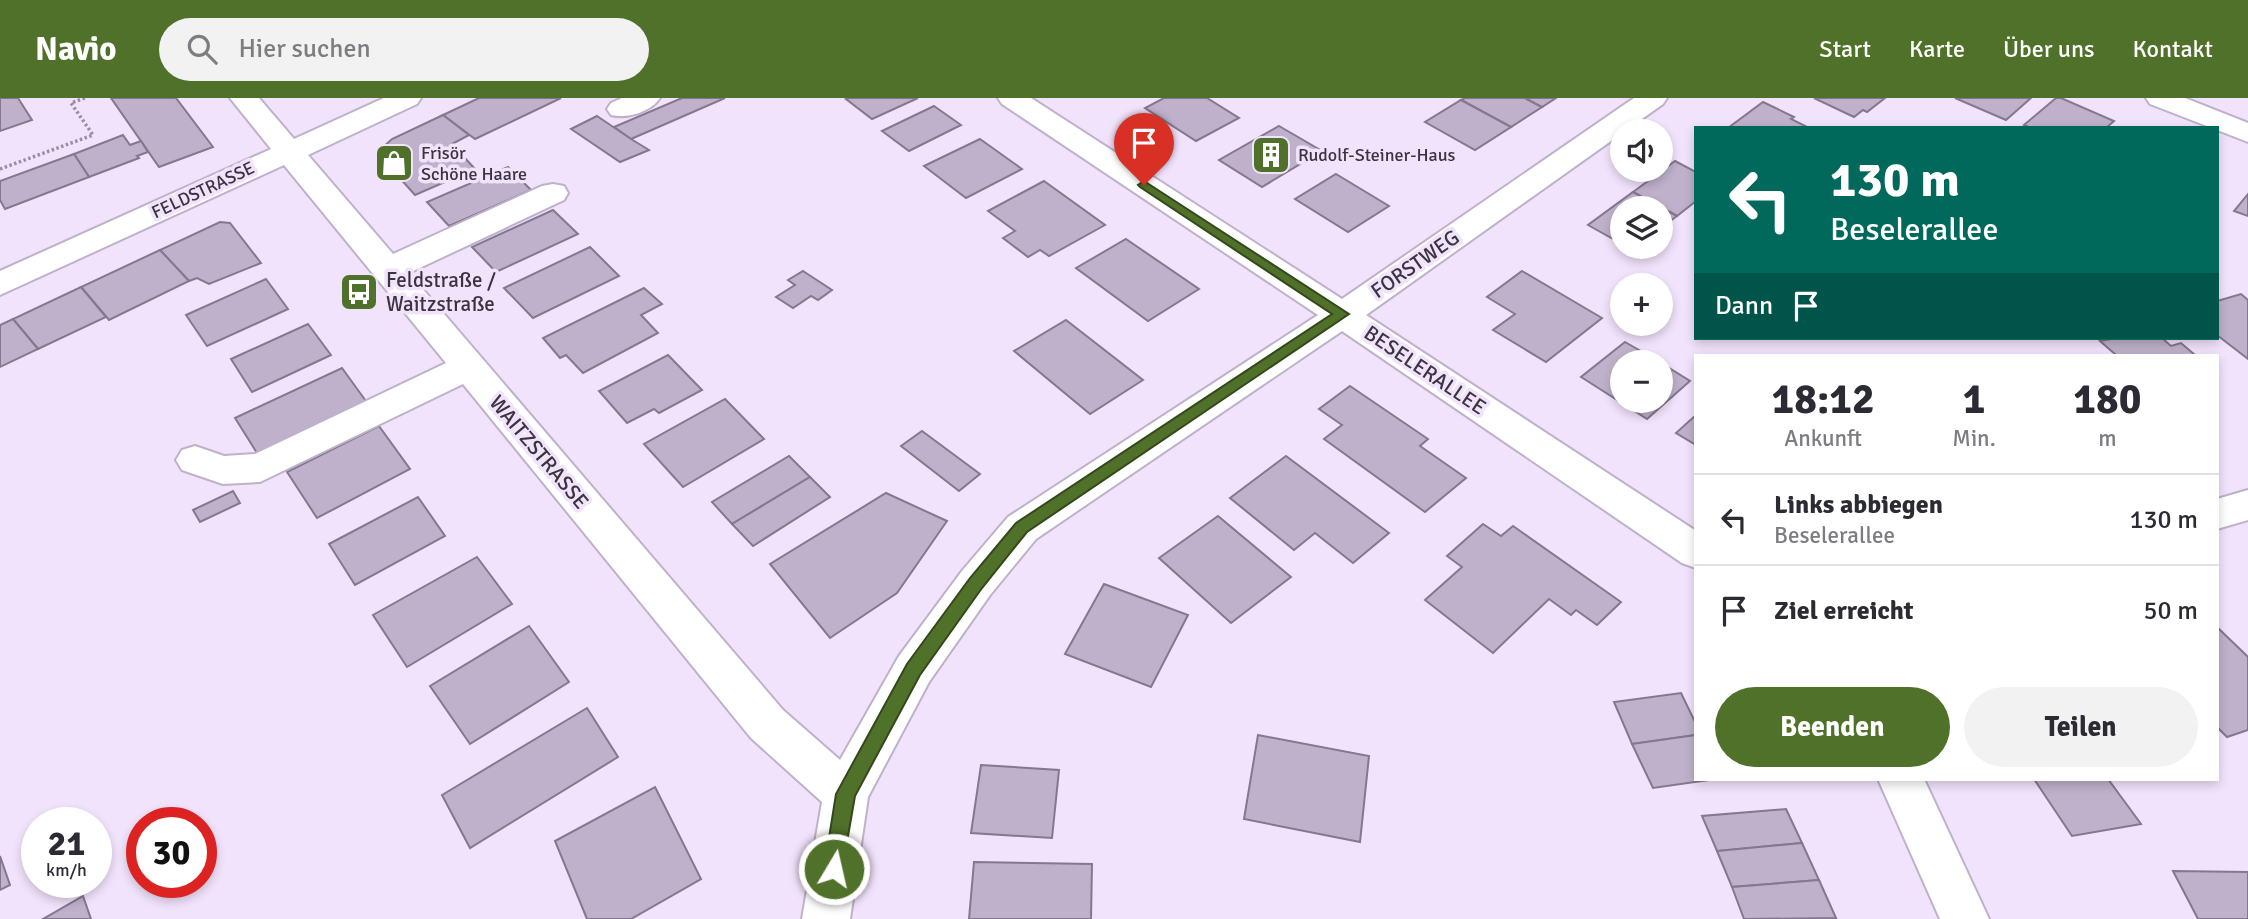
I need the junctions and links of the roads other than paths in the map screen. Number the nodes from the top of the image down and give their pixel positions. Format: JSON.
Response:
{"nodes":[{"id":1,"x":244,"y":98,"type":"edge"},
{"id":2,"x":407,"y":98,"type":"edge"},
{"id":3,"x":1012,"y":98,"type":"edge"},
{"id":4,"x":1653,"y":98,"type":"edge"},
{"id":5,"x":2160,"y":98,"type":"edge"},
{"id":6,"x":2248,"y":133,"type":"edge"},
{"id":7,"x":287,"y":151,"type":"junction"},
{"id":8,"x":553,"y":193,"type":"dead end"},
{"id":9,"x":387,"y":270,"type":"junction"},
{"id":10,"x":0,"y":284,"type":"edge"},
{"id":11,"x":1342,"y":314,"type":"junction"},
{"id":12,"x":468,"y":366,"type":"junction"},
{"id":13,"x":195,"y":460,"type":"dead end"},
{"id":14,"x":2248,"y":505,"type":"edge"},
{"id":15,"x":2219,"y":513,"type":"edge"},
{"id":16,"x":1694,"y":551,"type":"edge"},
{"id":17,"x":1902,"y":781,"type":"edge"},
{"id":18,"x":846,"y":794,"type":"junction"},
{"id":19,"x":826,"y":919,"type":"edge"},
{"id":20,"x":1965,"y":919,"type":"edge"}],
"edges":[{"from":1,"to":7,"type":"street","name":"WAITZSTRASSE"},
{"from":2,"to":7,"type":"street","name":"FELDSTRASSE"},
{"from":3,"to":11,"type":"street","name":"BESELERALLEE"},
{"from":4,"to":11,"type":"street","name":"FORSTWEG"},
{"from":5,"to":6,"type":"street"},
{"from":7,"to":9,"type":"street","name":"WAITZSTRASSE"},
{"from":7,"to":10,"type":"street","name":"FELDSTRASSE"},
{"from":8,"to":9,"type":"street"},
{"from":9,"to":12,"type":"street","name":"WAITZSTRASSE"},
{"from":11,"to":16,"type":"street","name":"BESELERALLEE"},
{"from":11,"to":18,"type":"street","name":"FORSTWEG"},
{"from":12,"to":13,"type":"street"},
{"from":12,"to":18,"type":"street","name":"WAITZSTRASSE"},
{"from":14,"to":15,"type":"street"},
{"from":17,"to":20,"type":"street"},
{"from":18,"to":19,"type":"street","name":"FORSTWEG"}]}
